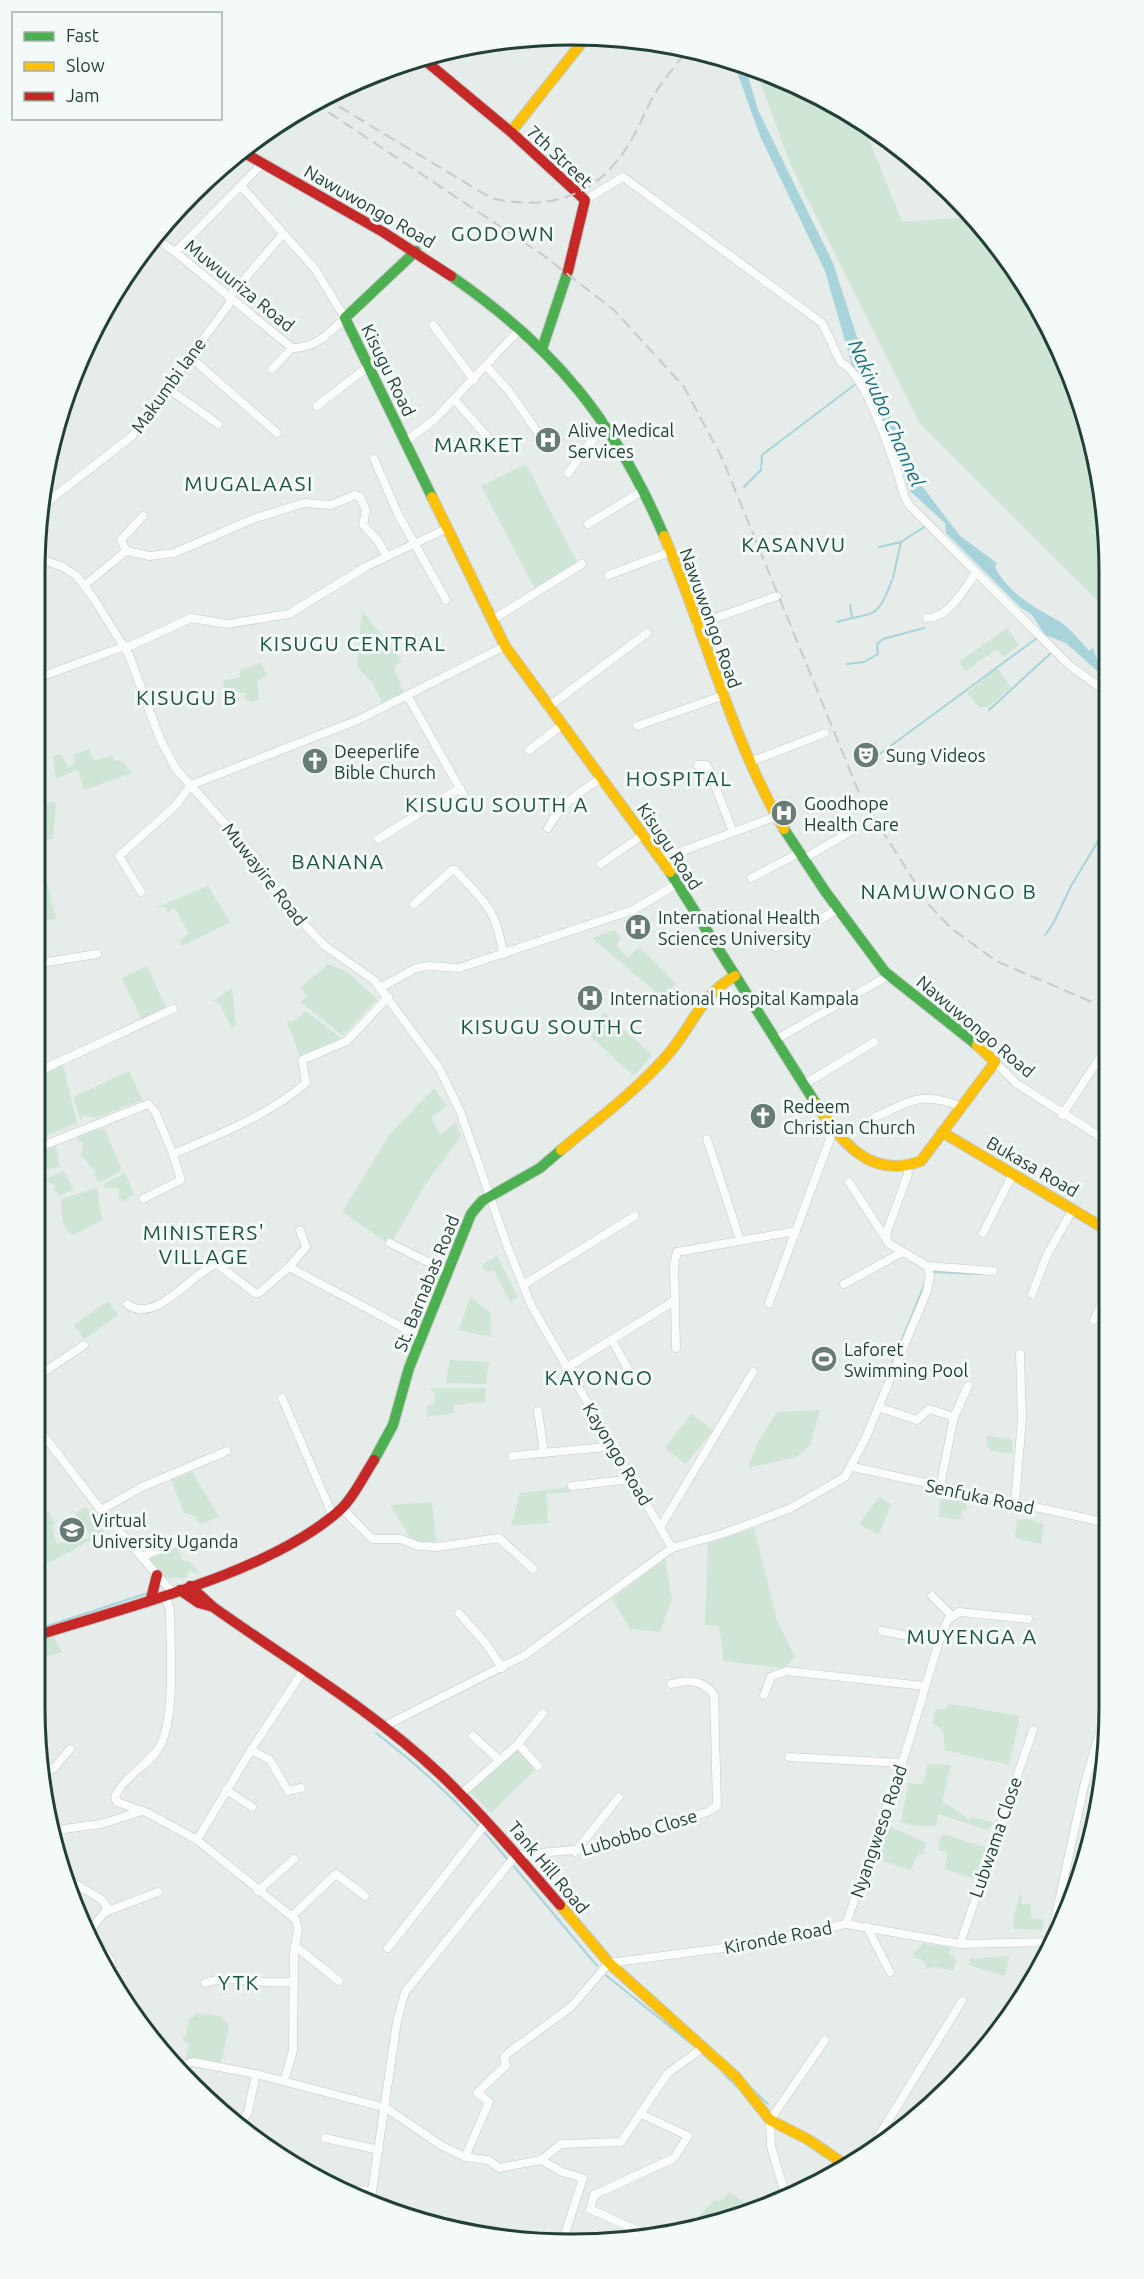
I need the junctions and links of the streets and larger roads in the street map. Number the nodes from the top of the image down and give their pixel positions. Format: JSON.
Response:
{"nodes":[{"id":1,"x":580,"y":45,"type":"edge"},
{"id":2,"x":430,"y":65,"type":"edge"},
{"id":3,"x":511,"y":132,"type":"junction"},
{"id":4,"x":249,"y":156,"type":"edge"},
{"id":5,"x":263,"y":164,"type":"junction"},
{"id":6,"x":241,"y":186,"type":"junction"},
{"id":7,"x":585,"y":200,"type":"junction"},
{"id":8,"x":282,"y":234,"type":"junction"},
{"id":9,"x":161,"y":243,"type":"edge"},
{"id":10,"x":416,"y":251,"type":"junction"},
{"id":11,"x":175,"y":252,"type":"junction"},
{"id":12,"x":231,"y":298,"type":"junction"},
{"id":13,"x":345,"y":318,"type":"junction"},
{"id":14,"x":432,"y":325,"type":"dead end"},
{"id":15,"x":519,"y":330,"type":"junction"},
{"id":16,"x":292,"y":348,"type":"junction"},
{"id":17,"x":543,"y":350,"type":"junction"},
{"id":18,"x":189,"y":356,"type":"junction"},
{"id":19,"x":369,"y":366,"type":"junction"},
{"id":20,"x":487,"y":367,"type":"junction"},
{"id":21,"x":272,"y":369,"type":"dead end"},
{"id":22,"x":474,"y":380,"type":"junction"},
{"id":23,"x":166,"y":388,"type":"junction"},
{"id":24,"x":455,"y":400,"type":"junction"},
{"id":25,"x":317,"y":406,"type":"dead end"},
{"id":26,"x":605,"y":423,"type":"junction"},
{"id":27,"x":218,"y":424,"type":"dead end"},
{"id":28,"x":277,"y":433,"type":"dead end"},
{"id":29,"x":538,"y":433,"type":"dead end"},
{"id":30,"x":406,"y":441,"type":"junction"},
{"id":31,"x":497,"y":448,"type":"dead end"},
{"id":32,"x":374,"y":459,"type":"dead end"},
{"id":33,"x":568,"y":473,"type":"dead end"},
{"id":34,"x":642,"y":491,"type":"junction"},
{"id":35,"x":51,"y":500,"type":"edge"},
{"id":36,"x":143,"y":516,"type":"dead end"},
{"id":37,"x":588,"y":524,"type":"dead end"},
{"id":38,"x":448,"y":528,"type":"junction"},
{"id":39,"x":415,"y":542,"type":"junction"},
{"id":40,"x":126,"y":551,"type":"junction"},
{"id":41,"x":670,"y":552,"type":"junction"},
{"id":42,"x":387,"y":555,"type":"junction"},
{"id":43,"x":45,"y":561,"type":"edge"},
{"id":44,"x":582,"y":564,"type":"dead end"},
{"id":45,"x":976,"y":573,"type":"junction"},
{"id":46,"x":609,"y":575,"type":"dead end"},
{"id":47,"x":85,"y":585,"type":"junction"},
{"id":48,"x":777,"y":596,"type":"dead end"},
{"id":49,"x":447,"y":600,"type":"dead end"},
{"id":50,"x":927,"y":618,"type":"dead end"},
{"id":51,"x":492,"y":620,"type":"junction"},
{"id":52,"x":696,"y":625,"type":"junction"},
{"id":53,"x":647,"y":633,"type":"dead end"},
{"id":54,"x":505,"y":645,"type":"junction"},
{"id":55,"x":126,"y":647,"type":"junction"},
{"id":56,"x":45,"y":676,"type":"edge"},
{"id":57,"x":1099,"y":687,"type":"edge"},
{"id":58,"x":407,"y":695,"type":"junction"},
{"id":59,"x":722,"y":696,"type":"junction"},
{"id":60,"x":548,"y":707,"type":"junction"},
{"id":61,"x":562,"y":725,"type":"junction"},
{"id":62,"x":637,"y":726,"type":"dead end"},
{"id":63,"x":825,"y":734,"type":"dead end"},
{"id":64,"x":529,"y":750,"type":"dead end"},
{"id":65,"x":750,"y":762,"type":"junction"},
{"id":66,"x":699,"y":765,"type":"dead end"},
{"id":67,"x":602,"y":777,"type":"junction"},
{"id":68,"x":191,"y":785,"type":"junction"},
{"id":69,"x":777,"y":816,"type":"junction"},
{"id":70,"x":867,"y":822,"type":"dead end"},
{"id":71,"x":548,"y":828,"type":"dead end"},
{"id":72,"x":733,"y":832,"type":"junction"},
{"id":73,"x":644,"y":834,"type":"junction"},
{"id":74,"x":378,"y":839,"type":"dead end"},
{"id":75,"x":801,"y":856,"type":"junction"},
{"id":76,"x":661,"y":860,"type":"junction"},
{"id":77,"x":601,"y":864,"type":"dead end"},
{"id":78,"x":751,"y":878,"type":"dead end"},
{"id":79,"x":677,"y":884,"type":"junction"},
{"id":80,"x":141,"y":892,"type":"dead end"},
{"id":81,"x":414,"y":904,"type":"dead end"},
{"id":82,"x":837,"y":909,"type":"junction"},
{"id":83,"x":776,"y":947,"type":"dead end"},
{"id":84,"x":97,"y":954,"type":"dead end"},
{"id":85,"x":503,"y":954,"type":"junction"},
{"id":86,"x":45,"y":962,"type":"edge"},
{"id":87,"x":735,"y":976,"type":"junction"},
{"id":88,"x":888,"y":976,"type":"junction"},
{"id":89,"x":380,"y":988,"type":"junction"},
{"id":90,"x":388,"y":997,"type":"junction"},
{"id":91,"x":172,"y":1009,"type":"dead end"},
{"id":92,"x":775,"y":1040,"type":"junction"},
{"id":93,"x":874,"y":1042,"type":"dead end"},
{"id":94,"x":1099,"y":1059,"type":"edge"},
{"id":95,"x":995,"y":1062,"type":"junction"},
{"id":96,"x":45,"y":1068,"type":"edge"},
{"id":97,"x":803,"y":1084,"type":"junction"},
{"id":98,"x":960,"y":1106,"type":"junction"},
{"id":99,"x":1062,"y":1115,"type":"junction"},
{"id":100,"x":875,"y":1117,"type":"dead end"},
{"id":101,"x":834,"y":1128,"type":"junction"},
{"id":102,"x":942,"y":1132,"type":"junction"},
{"id":103,"x":1099,"y":1136,"type":"edge"},
{"id":104,"x":707,"y":1139,"type":"dead end"},
{"id":105,"x":45,"y":1145,"type":"edge"},
{"id":106,"x":172,"y":1154,"type":"junction"},
{"id":107,"x":907,"y":1167,"type":"junction"},
{"id":108,"x":1013,"y":1174,"type":"junction"},
{"id":109,"x":849,"y":1182,"type":"dead end"},
{"id":110,"x":490,"y":1197,"type":"junction"},
{"id":111,"x":143,"y":1199,"type":"dead end"},
{"id":112,"x":1073,"y":1209,"type":"junction"},
{"id":113,"x":635,"y":1216,"type":"dead end"},
{"id":114,"x":1099,"y":1225,"type":"edge"},
{"id":115,"x":300,"y":1230,"type":"dead end"},
{"id":116,"x":796,"y":1231,"type":"junction"},
{"id":117,"x":983,"y":1233,"type":"dead end"},
{"id":118,"x":886,"y":1239,"type":"junction"},
{"id":119,"x":740,"y":1240,"type":"junction"},
{"id":120,"x":390,"y":1243,"type":"dead end"},
{"id":121,"x":901,"y":1253,"type":"junction"},
{"id":122,"x":927,"y":1266,"type":"junction"},
{"id":123,"x":289,"y":1267,"type":"junction"},
{"id":124,"x":993,"y":1271,"type":"dead end"},
{"id":125,"x":448,"y":1272,"type":"junction"},
{"id":126,"x":844,"y":1284,"type":"dead end"},
{"id":127,"x":523,"y":1285,"type":"junction"},
{"id":128,"x":1032,"y":1294,"type":"dead end"},
{"id":129,"x":674,"y":1301,"type":"junction"},
{"id":130,"x":770,"y":1303,"type":"dead end"},
{"id":131,"x":127,"y":1304,"type":"dead end"},
{"id":132,"x":1099,"y":1309,"type":"edge"},
{"id":133,"x":1094,"y":1320,"type":"dead end"},
{"id":134,"x":421,"y":1337,"type":"junction"},
{"id":135,"x":612,"y":1340,"type":"junction"},
{"id":136,"x":84,"y":1345,"type":"dead end"},
{"id":137,"x":676,"y":1348,"type":"dead end"},
{"id":138,"x":1020,"y":1354,"type":"dead end"},
{"id":139,"x":566,"y":1368,"type":"junction"},
{"id":140,"x":45,"y":1371,"type":"edge"},
{"id":141,"x":753,"y":1372,"type":"dead end"},
{"id":142,"x":635,"y":1382,"type":"dead end"},
{"id":143,"x":968,"y":1386,"type":"dead end"},
{"id":144,"x":282,"y":1398,"type":"dead end"},
{"id":145,"x":878,"y":1407,"type":"junction"},
{"id":146,"x":538,"y":1411,"type":"dead end"},
{"id":147,"x":954,"y":1417,"type":"junction"},
{"id":148,"x":45,"y":1437,"type":"edge"},
{"id":149,"x":615,"y":1446,"type":"junction"},
{"id":150,"x":227,"y":1451,"type":"dead end"},
{"id":151,"x":544,"y":1453,"type":"junction"},
{"id":152,"x":513,"y":1456,"type":"dead end"},
{"id":153,"x":853,"y":1467,"type":"junction"},
{"id":154,"x":633,"y":1479,"type":"junction"},
{"id":155,"x":572,"y":1486,"type":"dead end"},
{"id":156,"x":940,"y":1487,"type":"junction"},
{"id":157,"x":1015,"y":1503,"type":"junction"},
{"id":158,"x":342,"y":1508,"type":"junction"},
{"id":159,"x":101,"y":1510,"type":"junction"},
{"id":160,"x":333,"y":1516,"type":"junction"},
{"id":161,"x":1099,"y":1521,"type":"edge"},
{"id":162,"x":661,"y":1526,"type":"junction"},
{"id":163,"x":180,"y":1541,"type":"dead end"},
{"id":164,"x":672,"y":1548,"type":"junction"},
{"id":165,"x":141,"y":1557,"type":"junction"},
{"id":166,"x":533,"y":1569,"type":"dead end"},
{"id":167,"x":157,"y":1575,"type":"junction"},
{"id":168,"x":175,"y":1591,"type":"junction"},
{"id":169,"x":932,"y":1596,"type":"dead end"},
{"id":170,"x":151,"y":1599,"type":"junction"},
{"id":171,"x":213,"y":1607,"type":"junction"},
{"id":172,"x":459,"y":1613,"type":"dead end"},
{"id":173,"x":952,"y":1616,"type":"junction"},
{"id":174,"x":1028,"y":1619,"type":"dead end"},
{"id":175,"x":882,"y":1631,"type":"dead end"},
{"id":176,"x":45,"y":1633,"type":"edge"},
{"id":177,"x":939,"y":1642,"type":"junction"},
{"id":178,"x":502,"y":1668,"type":"junction"},
{"id":179,"x":303,"y":1671,"type":"junction"},
{"id":180,"x":671,"y":1684,"type":"dead end"},
{"id":181,"x":924,"y":1686,"type":"junction"},
{"id":182,"x":764,"y":1695,"type":"dead end"},
{"id":183,"x":543,"y":1713,"type":"dead end"},
{"id":184,"x":383,"y":1727,"type":"junction"},
{"id":185,"x":1032,"y":1730,"type":"dead end"},
{"id":186,"x":473,"y":1736,"type":"dead end"},
{"id":187,"x":518,"y":1744,"type":"junction"},
{"id":188,"x":1097,"y":1746,"type":"edge"},
{"id":189,"x":70,"y":1749,"type":"dead end"},
{"id":190,"x":251,"y":1750,"type":"junction"},
{"id":191,"x":789,"y":1757,"type":"dead end"},
{"id":192,"x":499,"y":1760,"type":"junction"},
{"id":193,"x":902,"y":1763,"type":"junction"},
{"id":194,"x":538,"y":1766,"type":"dead end"},
{"id":195,"x":50,"y":1772,"type":"edge"},
{"id":196,"x":301,"y":1788,"type":"dead end"},
{"id":197,"x":226,"y":1790,"type":"junction"},
{"id":198,"x":461,"y":1794,"type":"junction"},
{"id":199,"x":619,"y":1797,"type":"dead end"},
{"id":200,"x":252,"y":1807,"type":"dead end"},
{"id":201,"x":142,"y":1811,"type":"junction"},
{"id":202,"x":487,"y":1821,"type":"junction"},
{"id":203,"x":64,"y":1829,"type":"dead end"},
{"id":204,"x":197,"y":1840,"type":"junction"},
{"id":205,"x":576,"y":1852,"type":"junction"},
{"id":206,"x":516,"y":1855,"type":"junction"},
{"id":207,"x":294,"y":1859,"type":"dead end"},
{"id":208,"x":76,"y":1884,"type":"edge"},
{"id":209,"x":258,"y":1891,"type":"junction"},
{"id":210,"x":158,"y":1892,"type":"dead end"},
{"id":211,"x":365,"y":1896,"type":"dead end"},
{"id":212,"x":1060,"y":1906,"type":"edge"},
{"id":213,"x":105,"y":1912,"type":"junction"},
{"id":214,"x":293,"y":1915,"type":"junction"},
{"id":215,"x":846,"y":1924,"type":"junction"},
{"id":216,"x":93,"y":1927,"type":"edge"},
{"id":217,"x":867,"y":1927,"type":"junction"},
{"id":218,"x":1044,"y":1942,"type":"edge"},
{"id":219,"x":960,"y":1944,"type":"junction"},
{"id":220,"x":295,"y":1946,"type":"junction"},
{"id":221,"x":388,"y":1948,"type":"dead end"},
{"id":222,"x":609,"y":1963,"type":"junction"},
{"id":223,"x":890,"y":1972,"type":"dead end"},
{"id":224,"x":293,"y":1981,"type":"junction"},
{"id":225,"x":339,"y":1982,"type":"dead end"},
{"id":226,"x":206,"y":1983,"type":"dead end"},
{"id":227,"x":962,"y":2001,"type":"dead end"},
{"id":228,"x":825,"y":2040,"type":"dead end"},
{"id":229,"x":704,"y":2047,"type":"junction"},
{"id":230,"x":185,"y":2064,"type":"edge"},
{"id":231,"x":256,"y":2073,"type":"junction"},
{"id":232,"x":284,"y":2081,"type":"junction"},
{"id":233,"x":386,"y":2108,"type":"junction"},
{"id":234,"x":641,"y":2114,"type":"junction"},
{"id":235,"x":243,"y":2118,"type":"edge"},
{"id":236,"x":770,"y":2120,"type":"junction"},
{"id":237,"x":880,"y":2135,"type":"edge"},
{"id":238,"x":325,"y":2138,"type":"dead end"},
{"id":239,"x":379,"y":2150,"type":"junction"},
{"id":240,"x":465,"y":2157,"type":"junction"},
{"id":241,"x":541,"y":2160,"type":"junction"},
{"id":242,"x":839,"y":2161,"type":"edge"},
{"id":243,"x":784,"y":2189,"type":"edge"},
{"id":244,"x":363,"y":2191,"type":"edge"},
{"id":245,"x":372,"y":2192,"type":"joint"},
{"id":246,"x":636,"y":2230,"type":"edge"},
{"id":247,"x":565,"y":2234,"type":"edge"}],
"edges":[{"from":1,"to":3,"type":"street"},
{"from":2,"to":3,"type":"street","name":"7th Street"},
{"from":3,"to":7,"type":"street","name":"7th Street"},
{"from":4,"to":5,"type":"street","name":"Nawuwongo Road"},
{"from":5,"to":6,"type":"street"},
{"from":5,"to":10,"type":"street","name":"Nawuwongo Road"},
{"from":6,"to":8,"type":"street"},
{"from":6,"to":11,"type":"street"},
{"from":7,"to":17,"type":"street","name":"7th Street"},
{"from":7,"to":45,"type":"street"},
{"from":8,"to":12,"type":"street","name":"Makumbi lane"},
{"from":8,"to":13,"type":"street"},
{"from":9,"to":11,"type":"street","name":"Muwuuriza Road"},
{"from":10,"to":13,"type":"street","name":"Muwuuriza Road"},
{"from":10,"to":15,"type":"street","name":"Nawuwongo Road"},
{"from":11,"to":12,"type":"street","name":"Muwuuriza Road"},
{"from":12,"to":16,"type":"street","name":"Muwuuriza Road"},
{"from":12,"to":18,"type":"street","name":"Makumbi lane"},
{"from":13,"to":16,"type":"street","name":"Muwuuriza Road"},
{"from":13,"to":19,"type":"street","name":"Kisugu Road"},
{"from":14,"to":22,"type":"street"},
{"from":15,"to":17,"type":"street","name":"Nawuwongo Road"},
{"from":15,"to":20,"type":"street"},
{"from":16,"to":21,"type":"street"},
{"from":17,"to":26,"type":"street","name":"Nawuwongo Road"},
{"from":18,"to":23,"type":"street","name":"Makumbi lane"},
{"from":18,"to":28,"type":"street"},
{"from":19,"to":25,"type":"street"},
{"from":19,"to":30,"type":"street","name":"Kisugu Road"},
{"from":20,"to":22,"type":"street"},
{"from":20,"to":29,"type":"street"},
{"from":22,"to":24,"type":"street"},
{"from":23,"to":27,"type":"street"},
{"from":23,"to":35,"type":"street","name":"Makumbi lane"},
{"from":24,"to":30,"type":"street"},
{"from":24,"to":31,"type":"street"},
{"from":26,"to":33,"type":"street"},
{"from":26,"to":34,"type":"street","name":"Nawuwongo Road"},
{"from":30,"to":38,"type":"street","name":"Kisugu Road"},
{"from":32,"to":39,"type":"street"},
{"from":34,"to":37,"type":"street"},
{"from":34,"to":41,"type":"street","name":"Nawuwongo Road"},
{"from":36,"to":40,"type":"street"},
{"from":38,"to":39,"type":"street"},
{"from":38,"to":51,"type":"street","name":"Kisugu Road"},
{"from":39,"to":42,"type":"street"},
{"from":39,"to":49,"type":"street"},
{"from":40,"to":42,"type":"street"},
{"from":40,"to":47,"type":"street"},
{"from":41,"to":46,"type":"street"},
{"from":41,"to":52,"type":"street","name":"Nawuwongo Road"},
{"from":42,"to":55,"type":"street"},
{"from":43,"to":47,"type":"street","name":"Muwayire Road"},
{"from":44,"to":51,"type":"street"},
{"from":45,"to":50,"type":"street"},
{"from":45,"to":57,"type":"street"},
{"from":47,"to":55,"type":"street","name":"Muwayire Road"},
{"from":48,"to":52,"type":"street"},
{"from":51,"to":54,"type":"street","name":"Kisugu Road"},
{"from":52,"to":59,"type":"street","name":"Nawuwongo Road"},
{"from":53,"to":60,"type":"street"},
{"from":54,"to":58,"type":"street"},
{"from":54,"to":60,"type":"street","name":"Kisugu Road"},
{"from":55,"to":56,"type":"street"},
{"from":55,"to":68,"type":"street","name":"Muwayire Road"},
{"from":58,"to":68,"type":"street"},
{"from":58,"to":74,"type":"street"},
{"from":59,"to":62,"type":"street"},
{"from":59,"to":65,"type":"street","name":"Nawuwongo Road"},
{"from":60,"to":61,"type":"street","name":"Kisugu Road"},
{"from":61,"to":64,"type":"street"},
{"from":61,"to":67,"type":"street","name":"Kisugu Road"},
{"from":63,"to":65,"type":"street"},
{"from":65,"to":69,"type":"street","name":"Nawuwongo Road"},
{"from":66,"to":72,"type":"street"},
{"from":67,"to":71,"type":"street"},
{"from":67,"to":73,"type":"street","name":"Kisugu Road"},
{"from":68,"to":80,"type":"street"},
{"from":68,"to":89,"type":"street","name":"Muwayire Road"},
{"from":69,"to":72,"type":"street"},
{"from":69,"to":75,"type":"street","name":"Nawuwongo Road"},
{"from":70,"to":75,"type":"street"},
{"from":72,"to":76,"type":"street"},
{"from":73,"to":76,"type":"street","name":"Kisugu Road"},
{"from":73,"to":77,"type":"street"},
{"from":75,"to":78,"type":"street"},
{"from":75,"to":82,"type":"street","name":"Nawuwongo Road"},
{"from":76,"to":79,"type":"street","name":"Kisugu Road"},
{"from":79,"to":85,"type":"street"},
{"from":79,"to":87,"type":"street","name":"Kisugu Road"},
{"from":81,"to":85,"type":"street"},
{"from":82,"to":83,"type":"street"},
{"from":82,"to":88,"type":"street","name":"Nawuwongo Road"},
{"from":84,"to":86,"type":"street"},
{"from":85,"to":89,"type":"street"},
{"from":87,"to":92,"type":"street","name":"Kisugu Road"},
{"from":87,"to":110,"type":"street","name":"St. Barnabas Road"},
{"from":88,"to":92,"type":"street"},
{"from":88,"to":95,"type":"street","name":"Nawuwongo Road"},
{"from":89,"to":90,"type":"street","name":"Muwayire Road"},
{"from":90,"to":106,"type":"street"},
{"from":90,"to":110,"type":"street","name":"Muwayire Road"},
{"from":91,"to":96,"type":"street"},
{"from":92,"to":97,"type":"street","name":"Kisugu Road"},
{"from":93,"to":97,"type":"street"},
{"from":94,"to":99,"type":"street"},
{"from":95,"to":98,"type":"street"},
{"from":95,"to":99,"type":"street","name":"Nawuwongo Road"},
{"from":97,"to":101,"type":"street","name":"Kisugu Road"},
{"from":98,"to":100,"type":"street"},
{"from":98,"to":102,"type":"street"},
{"from":99,"to":103,"type":"street","name":"Nawuwongo Road"},
{"from":101,"to":107,"type":"street","name":"Kisugu Road"},
{"from":101,"to":116,"type":"street"},
{"from":102,"to":107,"type":"street"},
{"from":102,"to":108,"type":"street","name":"Bukasa Road"},
{"from":104,"to":119,"type":"street"},
{"from":105,"to":106,"type":"street"},
{"from":106,"to":111,"type":"street"},
{"from":107,"to":118,"type":"street"},
{"from":108,"to":112,"type":"street","name":"Bukasa Road"},
{"from":108,"to":117,"type":"street"},
{"from":109,"to":118,"type":"street"},
{"from":110,"to":125,"type":"street","name":"St. Barnabas Road"},
{"from":110,"to":127,"type":"street","name":"Kayongo Road"},
{"from":112,"to":114,"type":"street","name":"Bukasa Road"},
{"from":112,"to":128,"type":"street"},
{"from":113,"to":127,"type":"street"},
{"from":115,"to":123,"type":"street"},
{"from":116,"to":119,"type":"street"},
{"from":116,"to":130,"type":"street"},
{"from":118,"to":121,"type":"street"},
{"from":119,"to":129,"type":"street"},
{"from":120,"to":125,"type":"street"},
{"from":121,"to":122,"type":"street"},
{"from":121,"to":126,"type":"street"},
{"from":122,"to":124,"type":"street"},
{"from":122,"to":145,"type":"street"},
{"from":123,"to":131,"type":"street"},
{"from":123,"to":134,"type":"street"},
{"from":125,"to":134,"type":"street","name":"St. Barnabas Road"},
{"from":127,"to":139,"type":"street","name":"Kayongo Road"},
{"from":129,"to":135,"type":"street"},
{"from":129,"to":137,"type":"street"},
{"from":132,"to":133,"type":"street"},
{"from":134,"to":158,"type":"street","name":"St. Barnabas Road"},
{"from":135,"to":139,"type":"street"},
{"from":135,"to":142,"type":"street"},
{"from":136,"to":140,"type":"street"},
{"from":138,"to":157,"type":"street"},
{"from":139,"to":149,"type":"street","name":"Kayongo Road"},
{"from":141,"to":162,"type":"street"},
{"from":143,"to":147,"type":"street"},
{"from":144,"to":160,"type":"street"},
{"from":145,"to":147,"type":"street"},
{"from":145,"to":153,"type":"street"},
{"from":146,"to":151,"type":"street"},
{"from":147,"to":156,"type":"street"},
{"from":148,"to":159,"type":"street"},
{"from":149,"to":151,"type":"street"},
{"from":149,"to":154,"type":"street","name":"Kayongo Road"},
{"from":150,"to":159,"type":"street"},
{"from":151,"to":152,"type":"street"},
{"from":153,"to":156,"type":"street","name":"Senfuka Road"},
{"from":153,"to":164,"type":"street"},
{"from":154,"to":155,"type":"street"},
{"from":154,"to":162,"type":"street","name":"Kayongo Road"},
{"from":156,"to":157,"type":"street","name":"Senfuka Road"},
{"from":157,"to":161,"type":"street","name":"Senfuka Road"},
{"from":158,"to":160,"type":"street","name":"St. Barnabas Road"},
{"from":158,"to":166,"type":"street"},
{"from":159,"to":165,"type":"street"},
{"from":160,"to":168,"type":"street","name":"St. Barnabas Road"},
{"from":162,"to":164,"type":"street","name":"Kayongo Road"},
{"from":163,"to":165,"type":"street"},
{"from":164,"to":178,"type":"street"},
{"from":165,"to":167,"type":"street"},
{"from":167,"to":168,"type":"street"},
{"from":167,"to":170,"type":"street"},
{"from":168,"to":170,"type":"street"},
{"from":168,"to":171,"type":"street","name":"Tank Hill Road"},
{"from":168,"to":171,"type":"street","name":"Tank Hill Road"},
{"from":168,"to":201,"type":"street"},
{"from":169,"to":173,"type":"street"},
{"from":170,"to":176,"type":"street"},
{"from":171,"to":179,"type":"street","name":"Tank Hill Road"},
{"from":172,"to":178,"type":"street"},
{"from":173,"to":174,"type":"street"},
{"from":173,"to":177,"type":"street"},
{"from":175,"to":177,"type":"street"},
{"from":177,"to":181,"type":"street","name":"Nyangweso Road"},
{"from":178,"to":184,"type":"street"},
{"from":179,"to":184,"type":"street","name":"Tank Hill Road"},
{"from":179,"to":190,"type":"street"},
{"from":180,"to":205,"type":"street","name":"Lubobbo Close"},
{"from":181,"to":182,"type":"street"},
{"from":181,"to":193,"type":"street","name":"Nyangweso Road"},
{"from":183,"to":187,"type":"street"},
{"from":184,"to":198,"type":"street","name":"Tank Hill Road"},
{"from":185,"to":219,"type":"street","name":"Lubwama Close"},
{"from":186,"to":192,"type":"street"},
{"from":187,"to":192,"type":"street"},
{"from":187,"to":194,"type":"street"},
{"from":188,"to":212,"type":"street"},
{"from":189,"to":195,"type":"street"},
{"from":190,"to":196,"type":"street"},
{"from":190,"to":197,"type":"street"},
{"from":191,"to":193,"type":"street"},
{"from":192,"to":198,"type":"street"},
{"from":193,"to":215,"type":"street","name":"Nyangweso Road"},
{"from":197,"to":200,"type":"street"},
{"from":197,"to":204,"type":"street"},
{"from":198,"to":202,"type":"street","name":"Tank Hill Road"},
{"from":199,"to":205,"type":"street"},
{"from":201,"to":203,"type":"street"},
{"from":201,"to":204,"type":"street"},
{"from":202,"to":206,"type":"street","name":"Tank Hill Road"},
{"from":202,"to":221,"type":"street"},
{"from":204,"to":209,"type":"street"},
{"from":205,"to":206,"type":"street","name":"Lubobbo Close"},
{"from":206,"to":222,"type":"street","name":"Tank Hill Road"},
{"from":206,"to":233,"type":"street"},
{"from":207,"to":209,"type":"street"},
{"from":208,"to":213,"type":"street"},
{"from":209,"to":214,"type":"street"},
{"from":210,"to":213,"type":"street"},
{"from":211,"to":214,"type":"street"},
{"from":213,"to":216,"type":"street"},
{"from":214,"to":220,"type":"street"},
{"from":215,"to":217,"type":"street","name":"Kironde Road"},
{"from":215,"to":222,"type":"street","name":"Kironde Road"},
{"from":217,"to":219,"type":"street","name":"Kironde Road"},
{"from":217,"to":223,"type":"street"},
{"from":218,"to":219,"type":"street","name":"Kironde Road"},
{"from":220,"to":224,"type":"street"},
{"from":220,"to":225,"type":"street"},
{"from":222,"to":229,"type":"street","name":"Tank Hill Road"},
{"from":222,"to":240,"type":"street"},
{"from":224,"to":226,"type":"street"},
{"from":224,"to":232,"type":"street"},
{"from":227,"to":237,"type":"street"},
{"from":228,"to":236,"type":"street"},
{"from":229,"to":234,"type":"street"},
{"from":229,"to":236,"type":"street","name":"Tank Hill Road"},
{"from":230,"to":231,"type":"street"},
{"from":231,"to":232,"type":"street"},
{"from":231,"to":235,"type":"street"},
{"from":232,"to":233,"type":"street"},
{"from":233,"to":239,"type":"street"},
{"from":233,"to":240,"type":"street"},
{"from":234,"to":241,"type":"street"},
{"from":234,"to":246,"type":"street"},
{"from":236,"to":242,"type":"street","name":"Tank Hill Road"},
{"from":236,"to":243,"type":"street"},
{"from":238,"to":239,"type":"street"},
{"from":239,"to":245,"type":"street"},
{"from":240,"to":241,"type":"street"},
{"from":241,"to":247,"type":"street"},
{"from":244,"to":245,"type":"street"}]}
